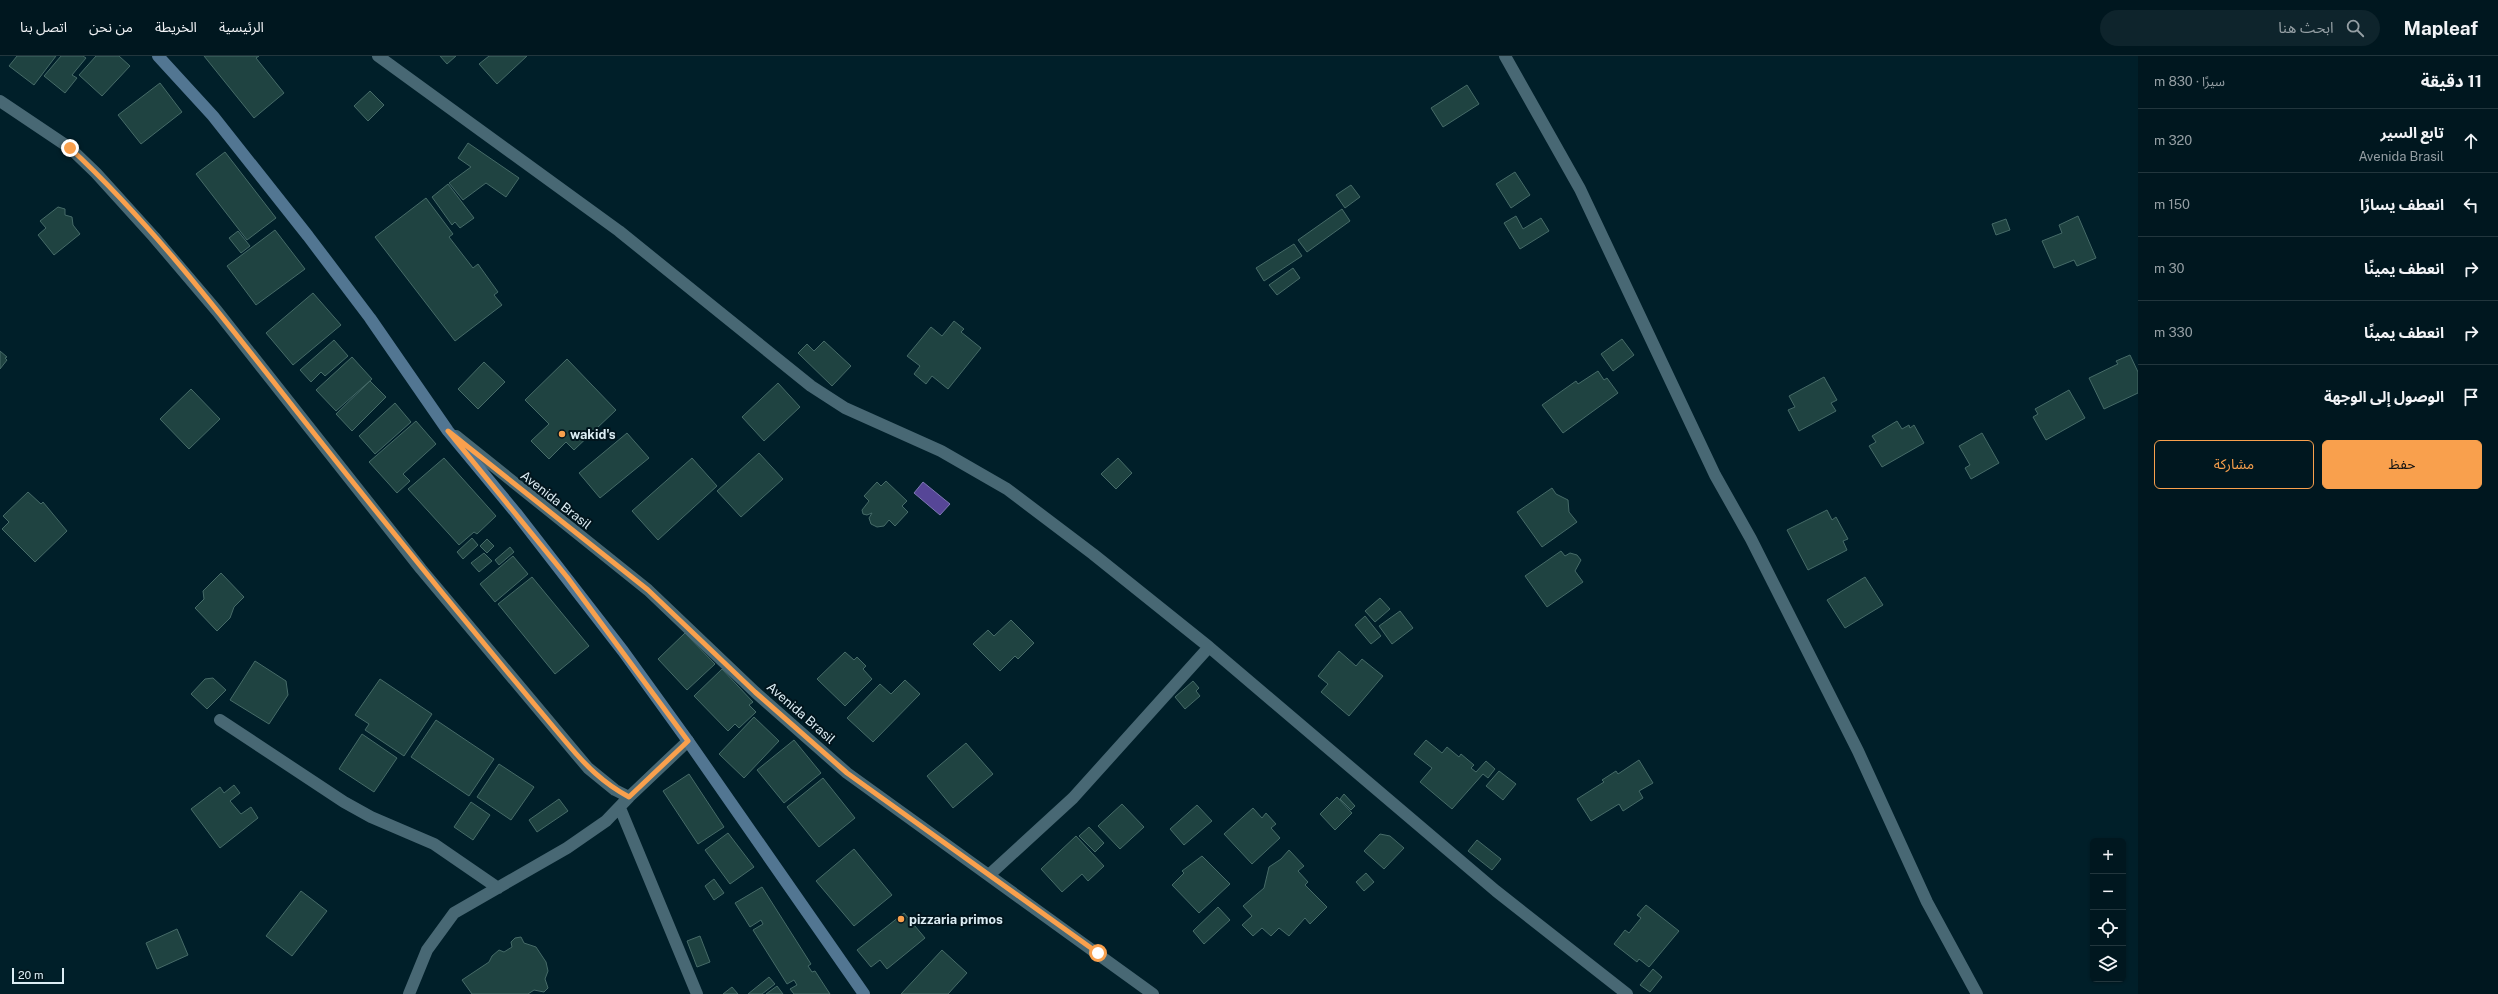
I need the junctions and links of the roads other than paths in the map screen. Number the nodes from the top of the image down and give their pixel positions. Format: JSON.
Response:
{"nodes":[{"id":1,"x":158,"y":56,"type":"edge"},
{"id":2,"x":378,"y":56,"type":"edge"},
{"id":3,"x":1505,"y":56,"type":"edge"},
{"id":4,"x":0,"y":101,"type":"edge"},
{"id":5,"x":448,"y":431,"type":"junction"},
{"id":6,"x":1209,"y":647,"type":"junction"},
{"id":7,"x":220,"y":720,"type":"dead end"},
{"id":8,"x":688,"y":741,"type":"junction"},
{"id":9,"x":629,"y":797,"type":"junction"},
{"id":10,"x":620,"y":808,"type":"junction"},
{"id":11,"x":989,"y":875,"type":"junction"},
{"id":12,"x":498,"y":888,"type":"junction"},
{"id":13,"x":409,"y":994,"type":"edge"},
{"id":14,"x":697,"y":994,"type":"edge"},
{"id":15,"x":864,"y":994,"type":"edge"},
{"id":16,"x":1153,"y":994,"type":"edge"},
{"id":17,"x":1627,"y":994,"type":"edge"},
{"id":18,"x":1978,"y":994,"type":"edge"}],
"edges":[{"from":1,"to":5,"type":"main road"},
{"from":2,"to":6,"type":"street"},
{"from":3,"to":18,"type":"street"},
{"from":4,"to":9,"type":"street"},
{"from":5,"to":8,"type":"main road"},
{"from":5,"to":11,"type":"street","name":"Avenida Brasil"},
{"from":6,"to":11,"type":"street"},
{"from":6,"to":17,"type":"street"},
{"from":7,"to":12,"type":"street"},
{"from":8,"to":9,"type":"street"},
{"from":8,"to":15,"type":"main road"},
{"from":9,"to":10,"type":"street"},
{"from":10,"to":12,"type":"street"},
{"from":10,"to":14,"type":"street"},
{"from":11,"to":16,"type":"street","name":"Avenida Brasil"},
{"from":12,"to":13,"type":"street"}]}
